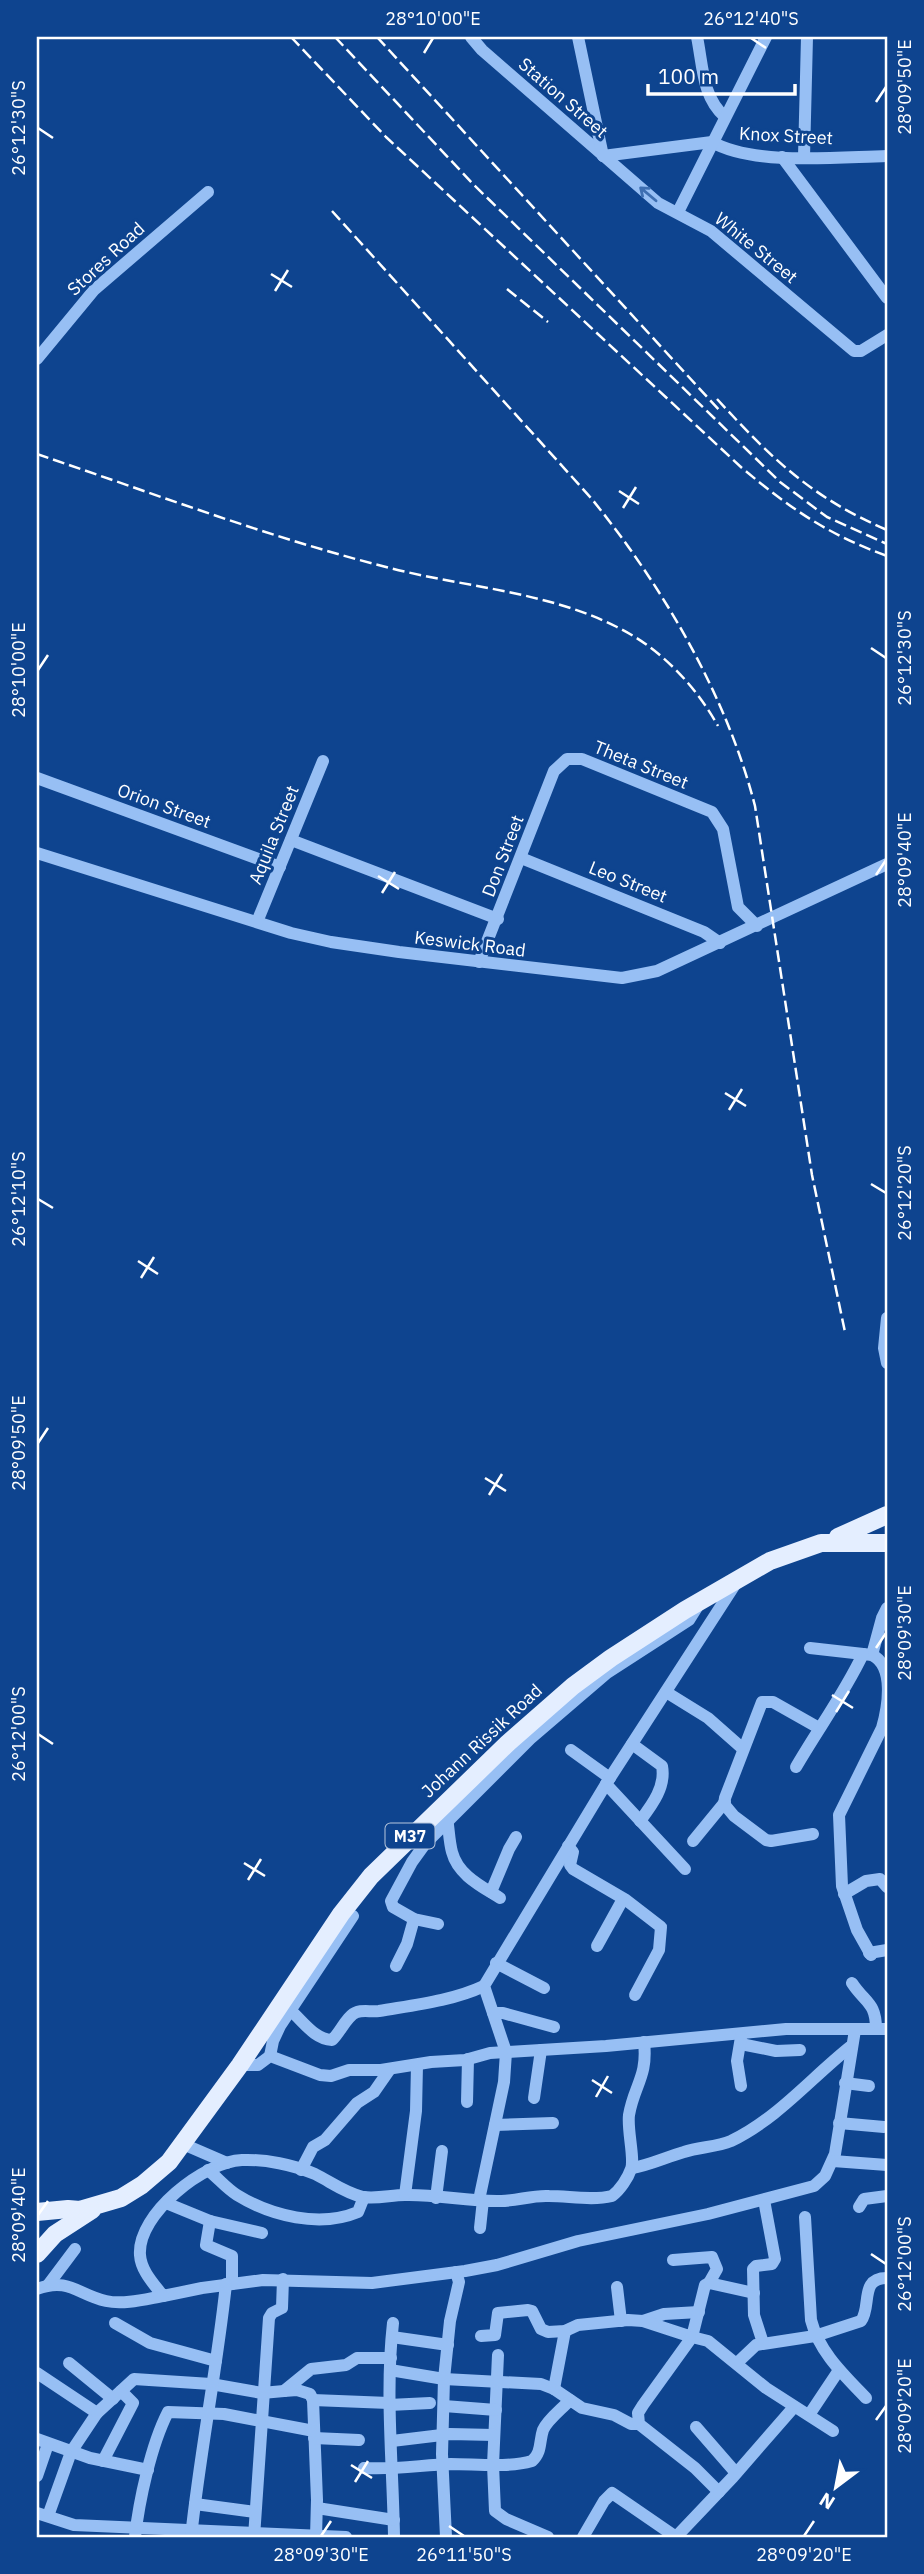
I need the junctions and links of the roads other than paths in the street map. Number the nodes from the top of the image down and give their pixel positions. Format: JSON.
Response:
{"nodes":[{"id":1,"x":471,"y":37,"type":"edge"},
{"id":2,"x":578,"y":37,"type":"edge"},
{"id":3,"x":697,"y":37,"type":"edge"},
{"id":4,"x":766,"y":37,"type":"edge"},
{"id":5,"x":807,"y":37,"type":"edge"},
{"id":6,"x":725,"y":117,"type":"junction"},
{"id":7,"x":712,"y":142,"type":"junction"},
{"id":8,"x":603,"y":156,"type":"junction"},
{"id":9,"x":887,"y":156,"type":"edge"},
{"id":10,"x":782,"y":157,"type":"junction"},
{"id":11,"x":804,"y":157,"type":"junction"},
{"id":12,"x":208,"y":192,"type":"dead end"},
{"id":13,"x":678,"y":212,"type":"junction"},
{"id":14,"x":887,"y":298,"type":"edge"},
{"id":15,"x":887,"y":335,"type":"edge"},
{"id":16,"x":37,"y":359,"type":"edge"},
{"id":17,"x":323,"y":761,"type":"dead end"},
{"id":18,"x":562,"y":762,"type":"joint"},
{"id":19,"x":37,"y":778,"type":"edge"},
{"id":20,"x":291,"y":840,"type":"junction"},
{"id":21,"x":37,"y":853,"type":"edge"},
{"id":22,"x":521,"y":858,"type":"junction"},
{"id":23,"x":887,"y":864,"type":"edge"},
{"id":24,"x":280,"y":867,"type":"junction"},
{"id":25,"x":498,"y":919,"type":"junction"},
{"id":26,"x":257,"y":922,"type":"junction"},
{"id":27,"x":757,"y":926,"type":"junction"},
{"id":28,"x":720,"y":943,"type":"junction"},
{"id":29,"x":479,"y":962,"type":"junction"},
{"id":30,"x":887,"y":1318,"type":"edge"},
{"id":31,"x":887,"y":1363,"type":"edge"},
{"id":32,"x":887,"y":1515,"type":"edge"},
{"id":33,"x":821,"y":1543,"type":"junction"},
{"id":34,"x":887,"y":1543,"type":"edge"},
{"id":35,"x":739,"y":1578,"type":"junction"},
{"id":36,"x":701,"y":1600,"type":"junction"},
{"id":37,"x":887,"y":1608,"type":"edge"},
{"id":38,"x":810,"y":1648,"type":"dead end"},
{"id":39,"x":868,"y":1655,"type":"junction"},
{"id":40,"x":666,"y":1692,"type":"junction"},
{"id":41,"x":819,"y":1728,"type":"junction"},
{"id":42,"x":632,"y":1744,"type":"junction"},
{"id":43,"x":742,"y":1748,"type":"junction"},
{"id":44,"x":571,"y":1750,"type":"dead end"},
{"id":45,"x":796,"y":1767,"type":"dead end"},
{"id":46,"x":608,"y":1781,"type":"junction"},
{"id":47,"x":724,"y":1802,"type":"junction"},
{"id":48,"x":444,"y":1804,"type":"junction"},
{"id":49,"x":640,"y":1821,"type":"junction"},
{"id":50,"x":448,"y":1823,"type":"junction"},
{"id":51,"x":813,"y":1834,"type":"dead end"},
{"id":52,"x":516,"y":1837,"type":"dead end"},
{"id":53,"x":693,"y":1841,"type":"dead end"},
{"id":54,"x":568,"y":1846,"type":"junction"},
{"id":55,"x":685,"y":1870,"type":"dead end"},
{"id":56,"x":887,"y":1887,"type":"edge"},
{"id":57,"x":844,"y":1894,"type":"junction"},
{"id":58,"x":623,"y":1899,"type":"junction"},
{"id":59,"x":354,"y":1916,"type":"dead end"},
{"id":60,"x":414,"y":1919,"type":"junction"},
{"id":61,"x":438,"y":1924,"type":"dead end"},
{"id":62,"x":597,"y":1946,"type":"dead end"},
{"id":63,"x":887,"y":1950,"type":"edge"},
{"id":64,"x":496,"y":1963,"type":"junction"},
{"id":65,"x":396,"y":1966,"type":"dead end"},
{"id":66,"x":852,"y":1983,"type":"dead end"},
{"id":67,"x":484,"y":1986,"type":"junction"},
{"id":68,"x":544,"y":1988,"type":"dead end"},
{"id":69,"x":635,"y":1995,"type":"dead end"},
{"id":70,"x":290,"y":2010,"type":"junction"},
{"id":71,"x":493,"y":2013,"type":"junction"},
{"id":72,"x":554,"y":2027,"type":"dead end"},
{"id":73,"x":881,"y":2029,"type":"edge"},
{"id":74,"x":855,"y":2030,"type":"junction"},
{"id":75,"x":741,"y":2039,"type":"junction"},
{"id":76,"x":644,"y":2042,"type":"junction"},
{"id":77,"x":850,"y":2047,"type":"junction"},
{"id":78,"x":541,"y":2050,"type":"junction"},
{"id":79,"x":800,"y":2050,"type":"dead end"},
{"id":80,"x":506,"y":2053,"type":"junction"},
{"id":81,"x":270,"y":2056,"type":"junction"},
{"id":82,"x":468,"y":2059,"type":"junction"},
{"id":83,"x":240,"y":2065,"type":"junction"},
{"id":84,"x":417,"y":2066,"type":"junction"},
{"id":85,"x":390,"y":2069,"type":"junction"},
{"id":86,"x":845,"y":2083,"type":"junction"},
{"id":87,"x":741,"y":2086,"type":"dead end"},
{"id":88,"x":869,"y":2086,"type":"dead end"},
{"id":89,"x":534,"y":2098,"type":"dead end"},
{"id":90,"x":467,"y":2102,"type":"dead end"},
{"id":91,"x":553,"y":2123,"type":"dead end"},
{"id":92,"x":839,"y":2123,"type":"junction"},
{"id":93,"x":495,"y":2125,"type":"junction"},
{"id":94,"x":884,"y":2127,"type":"dead end"},
{"id":95,"x":183,"y":2144,"type":"junction"},
{"id":96,"x":442,"y":2151,"type":"dead end"},
{"id":97,"x":833,"y":2161,"type":"junction"},
{"id":98,"x":226,"y":2163,"type":"junction"},
{"id":99,"x":887,"y":2165,"type":"edge"},
{"id":100,"x":632,"y":2168,"type":"junction"},
{"id":101,"x":301,"y":2169,"type":"junction"},
{"id":102,"x":208,"y":2171,"type":"junction"},
{"id":103,"x":405,"y":2194,"type":"junction"},
{"id":104,"x":887,"y":2196,"type":"edge"},
{"id":105,"x":364,"y":2197,"type":"junction"},
{"id":106,"x":436,"y":2198,"type":"junction"},
{"id":107,"x":481,"y":2200,"type":"junction"},
{"id":108,"x":764,"y":2200,"type":"junction"},
{"id":109,"x":166,"y":2203,"type":"junction"},
{"id":110,"x":101,"y":2205,"type":"junction"},
{"id":111,"x":859,"y":2207,"type":"dead end"},
{"id":112,"x":80,"y":2210,"type":"junction"},
{"id":113,"x":37,"y":2212,"type":"edge"},
{"id":114,"x":806,"y":2217,"type":"dead end"},
{"id":115,"x":37,"y":2221,"type":"edge"},
{"id":116,"x":210,"y":2221,"type":"junction"},
{"id":117,"x":480,"y":2228,"type":"dead end"},
{"id":118,"x":262,"y":2233,"type":"dead end"},
{"id":119,"x":75,"y":2249,"type":"dead end"},
{"id":120,"x":37,"y":2254,"type":"edge"},
{"id":121,"x":673,"y":2260,"type":"dead end"},
{"id":122,"x":456,"y":2272,"type":"junction"},
{"id":123,"x":887,"y":2278,"type":"edge"},
{"id":124,"x":283,"y":2279,"type":"junction"},
{"id":125,"x":709,"y":2283,"type":"junction"},
{"id":126,"x":229,"y":2284,"type":"junction"},
{"id":127,"x":43,"y":2287,"type":"edge"},
{"id":128,"x":617,"y":2287,"type":"dead end"},
{"id":129,"x":754,"y":2293,"type":"junction"},
{"id":130,"x":163,"y":2296,"type":"junction"},
{"id":131,"x":699,"y":2312,"type":"junction"},
{"id":132,"x":621,"y":2321,"type":"junction"},
{"id":133,"x":643,"y":2321,"type":"junction"},
{"id":134,"x":115,"y":2323,"type":"dead end"},
{"id":135,"x":393,"y":2323,"type":"dead end"},
{"id":136,"x":565,"y":2331,"type":"junction"},
{"id":137,"x":481,"y":2336,"type":"dead end"},
{"id":138,"x":815,"y":2336,"type":"junction"},
{"id":139,"x":392,"y":2337,"type":"junction"},
{"id":140,"x":692,"y":2337,"type":"junction"},
{"id":141,"x":763,"y":2343,"type":"junction"},
{"id":142,"x":447,"y":2345,"type":"junction"},
{"id":143,"x":498,"y":2355,"type":"dead end"},
{"id":144,"x":216,"y":2361,"type":"junction"},
{"id":145,"x":69,"y":2362,"type":"dead end"},
{"id":146,"x":737,"y":2363,"type":"junction"},
{"id":147,"x":390,"y":2364,"type":"junction"},
{"id":148,"x":839,"y":2370,"type":"junction"},
{"id":149,"x":37,"y":2373,"type":"edge"},
{"id":150,"x":444,"y":2379,"type":"junction"},
{"id":151,"x":498,"y":2381,"type":"junction"},
{"id":152,"x":211,"y":2384,"type":"junction"},
{"id":153,"x":554,"y":2389,"type":"junction"},
{"id":154,"x":284,"y":2391,"type":"junction"},
{"id":155,"x":262,"y":2393,"type":"junction"},
{"id":156,"x":117,"y":2395,"type":"junction"},
{"id":157,"x":866,"y":2398,"type":"dead end"},
{"id":158,"x":313,"y":2400,"type":"junction"},
{"id":159,"x":570,"y":2400,"type":"junction"},
{"id":160,"x":430,"y":2403,"type":"dead end"},
{"id":161,"x":389,"y":2404,"type":"junction"},
{"id":162,"x":444,"y":2406,"type":"junction"},
{"id":163,"x":794,"y":2407,"type":"junction"},
{"id":164,"x":496,"y":2410,"type":"junction"},
{"id":165,"x":97,"y":2413,"type":"junction"},
{"id":166,"x":207,"y":2414,"type":"junction"},
{"id":167,"x":809,"y":2415,"type":"junction"},
{"id":168,"x":261,"y":2423,"type":"junction"},
{"id":169,"x":639,"y":2424,"type":"junction"},
{"id":170,"x":696,"y":2427,"type":"dead end"},
{"id":171,"x":832,"y":2431,"type":"dead end"},
{"id":172,"x":314,"y":2434,"type":"junction"},
{"id":173,"x":443,"y":2435,"type":"junction"},
{"id":174,"x":494,"y":2435,"type":"junction"},
{"id":175,"x":359,"y":2440,"type":"dead end"},
{"id":176,"x":42,"y":2441,"type":"edge"},
{"id":177,"x":392,"y":2441,"type":"junction"},
{"id":178,"x":71,"y":2452,"type":"junction"},
{"id":179,"x":103,"y":2461,"type":"junction"},
{"id":180,"x":443,"y":2465,"type":"junction"},
{"id":181,"x":492,"y":2465,"type":"junction"},
{"id":182,"x":364,"y":2468,"type":"dead end"},
{"id":183,"x":148,"y":2470,"type":"junction"},
{"id":184,"x":393,"y":2470,"type":"junction"},
{"id":185,"x":736,"y":2473,"type":"junction"},
{"id":186,"x":37,"y":2476,"type":"edge"},
{"id":187,"x":719,"y":2492,"type":"junction"},
{"id":188,"x":195,"y":2504,"type":"junction"},
{"id":189,"x":317,"y":2508,"type":"junction"},
{"id":190,"x":255,"y":2512,"type":"junction"},
{"id":191,"x":41,"y":2517,"type":"edge"},
{"id":192,"x":394,"y":2520,"type":"junction"},
{"id":193,"x":74,"y":2531,"type":"edge"},
{"id":194,"x":136,"y":2533,"type":"edge"},
{"id":195,"x":192,"y":2534,"type":"edge"},
{"id":196,"x":254,"y":2535,"type":"edge"},
{"id":197,"x":316,"y":2536,"type":"edge"},
{"id":198,"x":346,"y":2537,"type":"edge"},
{"id":199,"x":394,"y":2537,"type":"edge"},
{"id":200,"x":446,"y":2537,"type":"edge"},
{"id":201,"x":548,"y":2537,"type":"edge"},
{"id":202,"x":583,"y":2537,"type":"edge"},
{"id":203,"x":676,"y":2537,"type":"edge"}],
"edges":[{"from":1,"to":8,"type":"street","name":"Station Street"},
{"from":2,"to":8,"type":"street"},
{"from":3,"to":6,"type":"street"},
{"from":4,"to":6,"type":"street"},
{"from":5,"to":11,"type":"street"},
{"from":6,"to":7,"type":"street"},
{"from":7,"to":8,"type":"street","name":"Knox Street"},
{"from":7,"to":10,"type":"street","name":"Knox Street"},
{"from":7,"to":13,"type":"street"},
{"from":13,"to":8,"type":"street","name":"White Street","one_way":true},
{"from":9,"to":11,"type":"street","name":"Knox Street"},
{"from":10,"to":11,"type":"street","name":"Knox Street"},
{"from":10,"to":14,"type":"street"},
{"from":12,"to":16,"type":"street","name":"Stores Road"},
{"from":13,"to":15,"type":"street","name":"White Street"},
{"from":17,"to":20,"type":"street","name":"Aquila Street"},
{"from":18,"to":22,"type":"street","name":"Don Street"},
{"from":18,"to":27,"type":"street","name":"Theta Street"},
{"from":19,"to":24,"type":"street","name":"Orion Street"},
{"from":20,"to":24,"type":"street","name":"Aquila Street"},
{"from":20,"to":25,"type":"street"},
{"from":21,"to":26,"type":"street","name":"Keswick Road"},
{"from":22,"to":25,"type":"street","name":"Don Street"},
{"from":22,"to":28,"type":"street","name":"Leo Street"},
{"from":23,"to":27,"type":"street","name":"Keswick Road"},
{"from":24,"to":26,"type":"street","name":"Aquila Street"},
{"from":25,"to":29,"type":"street","name":"Don Street"},
{"from":26,"to":29,"type":"street","name":"Keswick Road"},
{"from":27,"to":28,"type":"street","name":"Keswick Road"},
{"from":28,"to":29,"type":"street","name":"Keswick Road"},
{"from":30,"to":31,"type":"street"},
{"from":32,"to":33,"type":"main road"},
{"from":33,"to":34,"type":"main road","name":"Johann Rissik Road","number":"M37"},
{"from":33,"to":35,"type":"main road","name":"Johann Rissik Road","number":"M37"},
{"from":35,"to":36,"type":"main road","name":"Johann Rissik Road","number":"M37"},
{"from":35,"to":40,"type":"street"},
{"from":36,"to":48,"type":"main road","name":"Johann Rissik Road","number":"M37"},
{"from":36,"to":50,"type":"street"},
{"from":37,"to":39,"type":"street"},
{"from":38,"to":39,"type":"street"},
{"from":39,"to":41,"type":"street"},
{"from":39,"to":57,"type":"street"},
{"from":40,"to":42,"type":"street"},
{"from":40,"to":43,"type":"street"},
{"from":41,"to":43,"type":"street"},
{"from":41,"to":45,"type":"street"},
{"from":42,"to":46,"type":"street"},
{"from":42,"to":49,"type":"street"},
{"from":43,"to":47,"type":"street"},
{"from":44,"to":46,"type":"street"},
{"from":46,"to":49,"type":"street"},
{"from":46,"to":54,"type":"street"},
{"from":47,"to":51,"type":"street"},
{"from":47,"to":53,"type":"street"},
{"from":48,"to":50,"type":"street"},
{"from":48,"to":83,"type":"main road","name":"Johann Rissik Road","number":"M37"},
{"from":49,"to":55,"type":"street"},
{"from":50,"to":52,"type":"street"},
{"from":50,"to":60,"type":"street"},
{"from":54,"to":58,"type":"street"},
{"from":54,"to":64,"type":"street"},
{"from":56,"to":57,"type":"street"},
{"from":57,"to":63,"type":"street"},
{"from":58,"to":62,"type":"street"},
{"from":58,"to":69,"type":"street"},
{"from":59,"to":70,"type":"street"},
{"from":60,"to":61,"type":"street"},
{"from":60,"to":65,"type":"street"},
{"from":64,"to":67,"type":"street"},
{"from":64,"to":68,"type":"street"},
{"from":66,"to":73,"type":"street"},
{"from":67,"to":70,"type":"street"},
{"from":67,"to":71,"type":"street"},
{"from":70,"to":81,"type":"street"},
{"from":71,"to":72,"type":"street"},
{"from":71,"to":80,"type":"street"},
{"from":73,"to":74,"type":"street"},
{"from":74,"to":75,"type":"street"},
{"from":74,"to":77,"type":"street"},
{"from":75,"to":76,"type":"street"},
{"from":75,"to":79,"type":"street"},
{"from":75,"to":87,"type":"street"},
{"from":76,"to":78,"type":"street"},
{"from":76,"to":100,"type":"street"},
{"from":77,"to":86,"type":"street"},
{"from":77,"to":100,"type":"street"},
{"from":78,"to":80,"type":"street"},
{"from":78,"to":89,"type":"street"},
{"from":80,"to":82,"type":"street"},
{"from":80,"to":93,"type":"street"},
{"from":81,"to":83,"type":"street"},
{"from":81,"to":85,"type":"street"},
{"from":82,"to":84,"type":"street"},
{"from":82,"to":90,"type":"street"},
{"from":83,"to":95,"type":"main road","name":"Johann Rissik Road","number":"M37"},
{"from":84,"to":85,"type":"street"},
{"from":84,"to":103,"type":"street"},
{"from":85,"to":101,"type":"street"},
{"from":86,"to":88,"type":"street"},
{"from":86,"to":92,"type":"street"},
{"from":91,"to":93,"type":"street"},
{"from":92,"to":94,"type":"street"},
{"from":92,"to":97,"type":"street"},
{"from":93,"to":107,"type":"street"},
{"from":95,"to":98,"type":"street"},
{"from":95,"to":110,"type":"main road","name":"Johann Rissik Road","number":"M37"},
{"from":96,"to":106,"type":"street"},
{"from":97,"to":99,"type":"street"},
{"from":97,"to":108,"type":"street"},
{"from":98,"to":101,"type":"street"},
{"from":98,"to":102,"type":"street"},
{"from":100,"to":107,"type":"street"},
{"from":101,"to":105,"type":"street"},
{"from":102,"to":105,"type":"street"},
{"from":102,"to":109,"type":"street"},
{"from":103,"to":105,"type":"street"},
{"from":103,"to":106,"type":"street"},
{"from":104,"to":111,"type":"street"},
{"from":106,"to":107,"type":"street"},
{"from":107,"to":117,"type":"street"},
{"from":108,"to":122,"type":"street"},
{"from":108,"to":129,"type":"street"},
{"from":109,"to":116,"type":"street"},
{"from":109,"to":130,"type":"street"},
{"from":110,"to":112,"type":"main road","name":"Johann Rissik Road","number":"M37"},
{"from":110,"to":120,"type":"main road"},
{"from":112,"to":113,"type":"main road","name":"Johann Rissik Road","number":"M37"},
{"from":112,"to":115,"type":"main road","name":"Johann Rissik Road","number":"M37"},
{"from":114,"to":138,"type":"street"},
{"from":116,"to":118,"type":"street"},
{"from":116,"to":126,"type":"street"},
{"from":119,"to":127,"type":"street"},
{"from":121,"to":125,"type":"street"},
{"from":122,"to":124,"type":"street"},
{"from":122,"to":142,"type":"street"},
{"from":123,"to":138,"type":"street"},
{"from":124,"to":126,"type":"street"},
{"from":124,"to":155,"type":"street"},
{"from":125,"to":129,"type":"street"},
{"from":125,"to":131,"type":"street"},
{"from":126,"to":130,"type":"street"},
{"from":126,"to":144,"type":"street"},
{"from":127,"to":130,"type":"street"},
{"from":128,"to":132,"type":"street"},
{"from":129,"to":141,"type":"street"},
{"from":131,"to":133,"type":"street"},
{"from":131,"to":140,"type":"street"},
{"from":132,"to":133,"type":"street"},
{"from":132,"to":136,"type":"street"},
{"from":133,"to":140,"type":"street"},
{"from":134,"to":144,"type":"street"},
{"from":135,"to":139,"type":"street"},
{"from":136,"to":137,"type":"street"},
{"from":136,"to":153,"type":"street"},
{"from":138,"to":141,"type":"street"},
{"from":138,"to":148,"type":"street"},
{"from":139,"to":142,"type":"street"},
{"from":139,"to":147,"type":"street"},
{"from":140,"to":146,"type":"street"},
{"from":140,"to":169,"type":"street"},
{"from":141,"to":146,"type":"street"},
{"from":142,"to":150,"type":"street"},
{"from":143,"to":151,"type":"street"},
{"from":144,"to":152,"type":"street"},
{"from":145,"to":156,"type":"street"},
{"from":146,"to":163,"type":"street"},
{"from":147,"to":150,"type":"street"},
{"from":147,"to":154,"type":"street"},
{"from":147,"to":161,"type":"street"},
{"from":148,"to":157,"type":"street"},
{"from":148,"to":167,"type":"street"},
{"from":149,"to":165,"type":"street"},
{"from":150,"to":151,"type":"street"},
{"from":150,"to":162,"type":"street"},
{"from":151,"to":153,"type":"street"},
{"from":151,"to":164,"type":"street"},
{"from":152,"to":155,"type":"street"},
{"from":152,"to":156,"type":"street"},
{"from":152,"to":166,"type":"street"},
{"from":153,"to":159,"type":"street"},
{"from":154,"to":155,"type":"street"},
{"from":154,"to":158,"type":"street"},
{"from":155,"to":168,"type":"street"},
{"from":156,"to":165,"type":"street"},
{"from":156,"to":179,"type":"street"},
{"from":158,"to":161,"type":"street"},
{"from":158,"to":172,"type":"street"},
{"from":159,"to":169,"type":"street"},
{"from":159,"to":181,"type":"street"},
{"from":160,"to":161,"type":"street"},
{"from":161,"to":177,"type":"street"},
{"from":162,"to":164,"type":"street"},
{"from":162,"to":173,"type":"street"},
{"from":163,"to":167,"type":"street"},
{"from":163,"to":185,"type":"street"},
{"from":164,"to":174,"type":"street"},
{"from":165,"to":178,"type":"street"},
{"from":166,"to":168,"type":"street"},
{"from":166,"to":183,"type":"street"},
{"from":166,"to":188,"type":"street"},
{"from":167,"to":171,"type":"street"},
{"from":168,"to":172,"type":"street"},
{"from":168,"to":190,"type":"street"},
{"from":169,"to":187,"type":"street"},
{"from":170,"to":185,"type":"street"},
{"from":172,"to":175,"type":"street"},
{"from":172,"to":189,"type":"street"},
{"from":173,"to":174,"type":"street"},
{"from":173,"to":177,"type":"street"},
{"from":173,"to":180,"type":"street"},
{"from":174,"to":181,"type":"street"},
{"from":176,"to":178,"type":"street"},
{"from":176,"to":186,"type":"street"},
{"from":177,"to":184,"type":"street"},
{"from":178,"to":179,"type":"street"},
{"from":178,"to":191,"type":"street"},
{"from":179,"to":183,"type":"street"},
{"from":180,"to":181,"type":"street"},
{"from":180,"to":184,"type":"street"},
{"from":180,"to":200,"type":"street"},
{"from":181,"to":201,"type":"street"},
{"from":182,"to":184,"type":"street"},
{"from":183,"to":194,"type":"street"},
{"from":184,"to":192,"type":"street"},
{"from":185,"to":187,"type":"street"},
{"from":187,"to":203,"type":"street"},
{"from":188,"to":190,"type":"street"},
{"from":188,"to":195,"type":"street"},
{"from":189,"to":192,"type":"street"},
{"from":189,"to":197,"type":"street"},
{"from":190,"to":196,"type":"street"},
{"from":191,"to":193,"type":"street"},
{"from":192,"to":199,"type":"street"},
{"from":193,"to":194,"type":"street"},
{"from":194,"to":195,"type":"street"},
{"from":195,"to":196,"type":"street"},
{"from":196,"to":197,"type":"street"},
{"from":197,"to":198,"type":"street"},
{"from":202,"to":203,"type":"street"}]}
